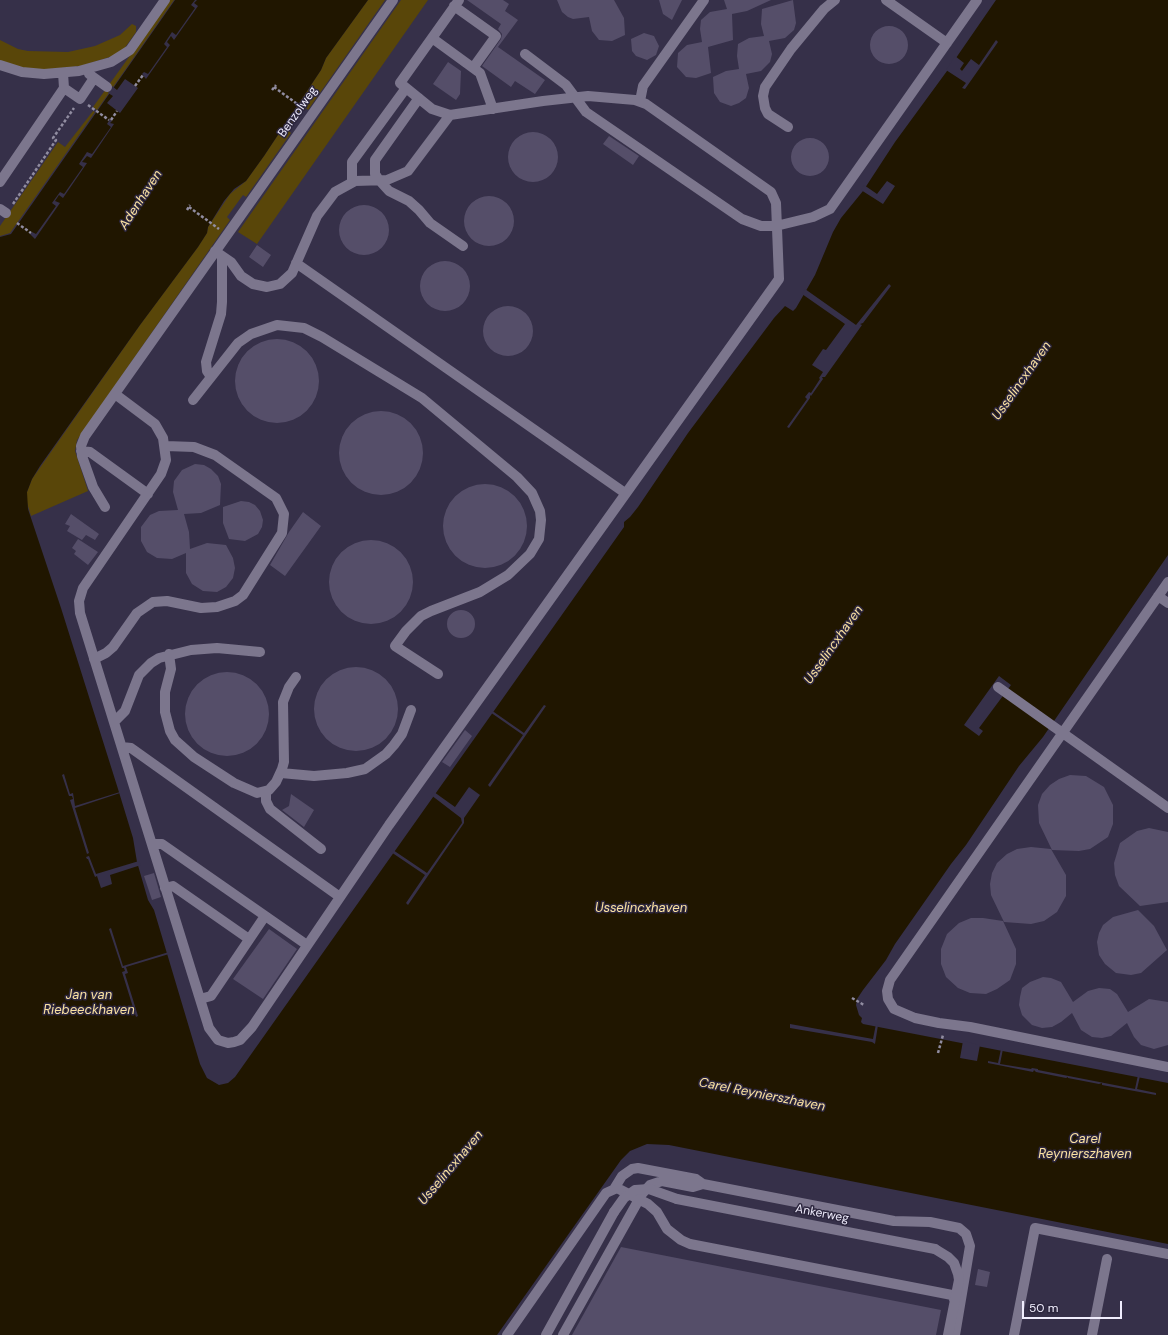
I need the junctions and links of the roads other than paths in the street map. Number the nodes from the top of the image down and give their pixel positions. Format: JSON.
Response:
{"nodes":[{"id":1,"x":165,"y":0,"type":"edge"},
{"id":2,"x":393,"y":0,"type":"edge"},
{"id":3,"x":704,"y":0,"type":"edge"},
{"id":4,"x":835,"y":0,"type":"edge"},
{"id":5,"x":886,"y":0,"type":"edge"},
{"id":6,"x":977,"y":0,"type":"edge"},
{"id":7,"x":457,"y":3,"type":"edge"},
{"id":8,"x":432,"y":38,"type":"junction"},
{"id":9,"x":947,"y":43,"type":"junction"},
{"id":10,"x":524,"y":54,"type":"dead end"},
{"id":11,"x":0,"y":65,"type":"edge"},
{"id":12,"x":473,"y":68,"type":"junction"},
{"id":13,"x":86,"y":69,"type":"junction"},
{"id":14,"x":63,"y":73,"type":"junction"},
{"id":15,"x":94,"y":78,"type":"junction"},
{"id":16,"x":107,"y":87,"type":"dead end"},
{"id":17,"x":64,"y":88,"type":"junction"},
{"id":18,"x":406,"y":88,"type":"junction"},
{"id":19,"x":419,"y":98,"type":"junction"},
{"id":20,"x":575,"y":98,"type":"junction"},
{"id":21,"x":640,"y":101,"type":"junction"},
{"id":22,"x":493,"y":109,"type":"junction"},
{"id":23,"x":450,"y":115,"type":"junction"},
{"id":24,"x":788,"y":127,"type":"dead end"},
{"id":25,"x":379,"y":180,"type":"junction"},
{"id":26,"x":0,"y":182,"type":"edge"},
{"id":27,"x":352,"y":182,"type":"junction"},
{"id":28,"x":776,"y":226,"type":"junction"},
{"id":29,"x":463,"y":246,"type":"dead end"},
{"id":30,"x":218,"y":254,"type":"junction"},
{"id":31,"x":296,"y":263,"type":"junction"},
{"id":32,"x":211,"y":377,"type":"junction"},
{"id":33,"x":115,"y":394,"type":"junction"},
{"id":34,"x":193,"y":400,"type":"dead end"},
{"id":35,"x":166,"y":446,"type":"junction"},
{"id":36,"x":81,"y":451,"type":"junction"},
{"id":37,"x":625,"y":493,"type":"junction"},
{"id":38,"x":148,"y":494,"type":"junction"},
{"id":39,"x":105,"y":508,"type":"dead end"},
{"id":40,"x":1168,"y":582,"type":"edge"},
{"id":41,"x":1158,"y":596,"type":"junction"},
{"id":42,"x":1168,"y":603,"type":"edge"},
{"id":43,"x":260,"y":652,"type":"dead end"},
{"id":44,"x":169,"y":654,"type":"junction"},
{"id":45,"x":94,"y":659,"type":"junction"},
{"id":46,"x":438,"y":674,"type":"dead end"},
{"id":47,"x":296,"y":677,"type":"dead end"},
{"id":48,"x":998,"y":688,"type":"dead end"},
{"id":49,"x":411,"y":710,"type":"dead end"},
{"id":50,"x":114,"y":722,"type":"junction"},
{"id":51,"x":1062,"y":733,"type":"junction"},
{"id":52,"x":122,"y":747,"type":"junction"},
{"id":53,"x":281,"y":773,"type":"junction"},
{"id":54,"x":266,"y":792,"type":"junction"},
{"id":55,"x":1168,"y":808,"type":"edge"},
{"id":56,"x":152,"y":844,"type":"junction"},
{"id":57,"x":321,"y":849,"type":"dead end"},
{"id":58,"x":166,"y":888,"type":"junction"},
{"id":59,"x":340,"y":897,"type":"junction"},
{"id":60,"x":265,"y":916,"type":"junction"},
{"id":61,"x":249,"y":939,"type":"junction"},
{"id":62,"x":307,"y":945,"type":"junction"},
{"id":63,"x":200,"y":999,"type":"junction"},
{"id":64,"x":1168,"y":1067,"type":"edge"},
{"id":65,"x":703,"y":1184,"type":"junction"},
{"id":66,"x":614,"y":1189,"type":"junction"},
{"id":67,"x":639,"y":1199,"type":"junction"},
{"id":68,"x":1168,"y":1254,"type":"edge"},
{"id":69,"x":1107,"y":1259,"type":"dead end"},
{"id":70,"x":959,"y":1311,"type":"junction"},
{"id":71,"x":507,"y":1335,"type":"edge"},
{"id":72,"x":546,"y":1335,"type":"edge"},
{"id":73,"x":562,"y":1335,"type":"edge"},
{"id":74,"x":948,"y":1335,"type":"edge"},
{"id":75,"x":955,"y":1335,"type":"edge"},
{"id":76,"x":1014,"y":1335,"type":"edge"},
{"id":77,"x":1092,"y":1335,"type":"edge"}],
"edges":[{"from":1,"to":13,"type":"street"},
{"from":2,"to":30,"type":"street","name":"Benzolweg"},
{"from":3,"to":21,"type":"street"},
{"from":4,"to":24,"type":"street"},
{"from":5,"to":9,"type":"street"},
{"from":6,"to":9,"type":"street"},
{"from":7,"to":8,"type":"street"},
{"from":7,"to":12,"type":"street"},
{"from":8,"to":12,"type":"street"},
{"from":8,"to":18,"type":"street"},
{"from":9,"to":28,"type":"street"},
{"from":10,"to":20,"type":"street"},
{"from":11,"to":14,"type":"street"},
{"from":12,"to":22,"type":"street"},
{"from":13,"to":14,"type":"street"},
{"from":13,"to":15,"type":"street"},
{"from":14,"to":17,"type":"street"},
{"from":15,"to":16,"type":"street"},
{"from":15,"to":17,"type":"street"},
{"from":17,"to":26,"type":"street"},
{"from":18,"to":19,"type":"street"},
{"from":18,"to":27,"type":"street"},
{"from":19,"to":23,"type":"street"},
{"from":19,"to":25,"type":"street"},
{"from":20,"to":21,"type":"street"},
{"from":20,"to":22,"type":"street"},
{"from":20,"to":28,"type":"street"},
{"from":21,"to":28,"type":"street"},
{"from":22,"to":23,"type":"street"},
{"from":23,"to":25,"type":"street"},
{"from":25,"to":27,"type":"street"},
{"from":25,"to":29,"type":"street"},
{"from":27,"to":31,"type":"street"},
{"from":28,"to":37,"type":"street"},
{"from":30,"to":31,"type":"street"},
{"from":30,"to":32,"type":"street"},
{"from":30,"to":33,"type":"street","name":"Benzolweg"},
{"from":31,"to":37,"type":"street"},
{"from":32,"to":34,"type":"street"},
{"from":32,"to":46,"type":"street"},
{"from":33,"to":35,"type":"street"},
{"from":33,"to":36,"type":"street","name":"Benzolweg"},
{"from":35,"to":38,"type":"street"},
{"from":35,"to":45,"type":"street"},
{"from":36,"to":38,"type":"street"},
{"from":36,"to":39,"type":"street"},
{"from":37,"to":59,"type":"street"},
{"from":38,"to":45,"type":"street"},
{"from":40,"to":41,"type":"street"},
{"from":41,"to":42,"type":"street"},
{"from":41,"to":51,"type":"street"},
{"from":43,"to":44,"type":"street"},
{"from":44,"to":50,"type":"street"},
{"from":44,"to":54,"type":"street"},
{"from":45,"to":50,"type":"street"},
{"from":47,"to":53,"type":"street"},
{"from":48,"to":51,"type":"street"},
{"from":49,"to":53,"type":"street"},
{"from":50,"to":52,"type":"street"},
{"from":51,"to":55,"type":"street"},
{"from":51,"to":64,"type":"street"},
{"from":52,"to":56,"type":"street"},
{"from":52,"to":59,"type":"street"},
{"from":53,"to":54,"type":"street"},
{"from":54,"to":57,"type":"street"},
{"from":56,"to":58,"type":"street"},
{"from":56,"to":60,"type":"street"},
{"from":58,"to":61,"type":"street"},
{"from":58,"to":63,"type":"street"},
{"from":59,"to":62,"type":"street"},
{"from":60,"to":61,"type":"street"},
{"from":60,"to":62,"type":"street"},
{"from":61,"to":63,"type":"street"},
{"from":62,"to":63,"type":"street"},
{"from":65,"to":66,"type":"street","name":"Ankerweg"},
{"from":65,"to":67,"type":"street","name":"Ankerweg"},
{"from":65,"to":70,"type":"street","name":"Ankerweg"},
{"from":66,"to":67,"type":"street"},
{"from":66,"to":71,"type":"street","name":"Ankerweg"},
{"from":67,"to":70,"type":"street"},
{"from":67,"to":73,"type":"street","name":"Ankerweg"},
{"from":68,"to":76,"type":"street"},
{"from":69,"to":77,"type":"street"},
{"from":70,"to":75,"type":"street","name":"Ankerweg"},
{"from":72,"to":74,"type":"street","name":"Ankerweg","bridge":true}]}
